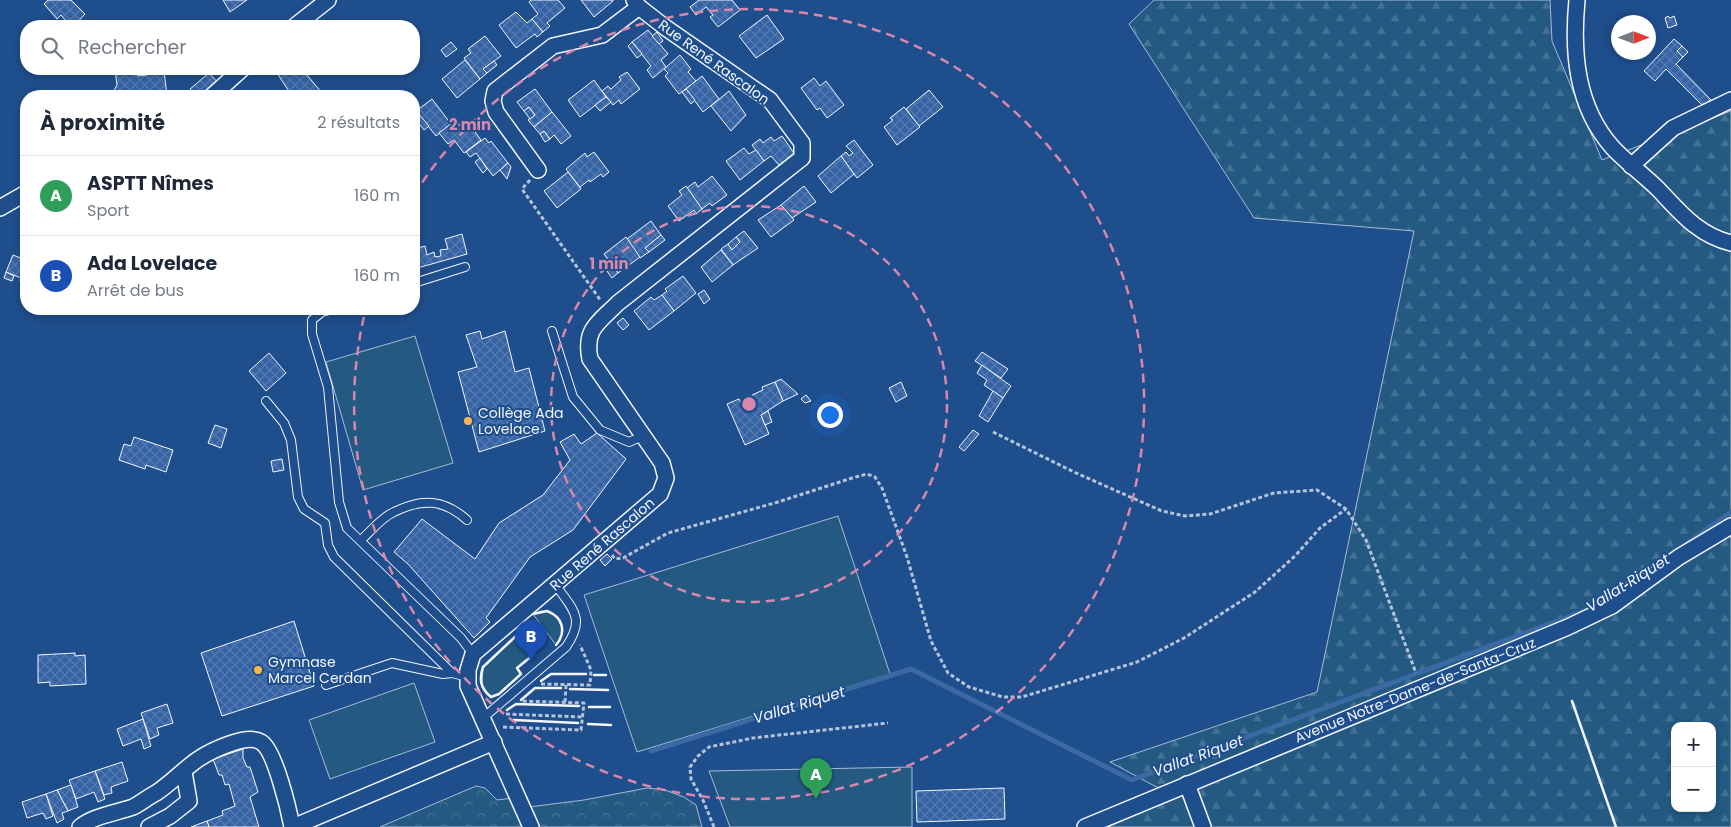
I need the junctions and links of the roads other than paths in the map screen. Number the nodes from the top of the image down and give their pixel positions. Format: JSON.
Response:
{"nodes":[{"id":1,"x":328,"y":0,"type":"edge"},
{"id":2,"x":1577,"y":0,"type":"edge"},
{"id":3,"x":637,"y":3,"type":"edge"},
{"id":4,"x":303,"y":20,"type":"edge"},
{"id":5,"x":235,"y":75,"type":"edge"},
{"id":6,"x":219,"y":90,"type":"edge"},
{"id":7,"x":1731,"y":100,"type":"edge"},
{"id":8,"x":1631,"y":166,"type":"junction"},
{"id":9,"x":538,"y":170,"type":"road end"},
{"id":10,"x":20,"y":196,"type":"edge"},
{"id":11,"x":0,"y":208,"type":"edge"},
{"id":12,"x":1731,"y":243,"type":"edge"},
{"id":13,"x":465,"y":267,"type":"dead end"},
{"id":14,"x":420,"y":281,"type":"edge"},
{"id":15,"x":318,"y":315,"type":"edge"},
{"id":16,"x":552,"y":331,"type":"dead end"},
{"id":17,"x":266,"y":400,"type":"dead end"},
{"id":18,"x":644,"y":436,"type":"junction"},
{"id":19,"x":467,"y":520,"type":"dead end"},
{"id":20,"x":1731,"y":526,"type":"edge"},
{"id":21,"x":360,"y":540,"type":"junction"},
{"id":22,"x":555,"y":584,"type":"junction"},
{"id":23,"x":473,"y":654,"type":"junction"},
{"id":24,"x":452,"y":673,"type":"junction"},
{"id":25,"x":468,"y":677,"type":"junction"},
{"id":26,"x":326,"y":685,"type":"dead end"},
{"id":27,"x":489,"y":726,"type":"junction"},
{"id":28,"x":184,"y":772,"type":"junction"},
{"id":29,"x":1186,"y":784,"type":"junction"},
{"id":30,"x":80,"y":827,"type":"edge"},
{"id":31,"x":149,"y":827,"type":"edge"},
{"id":32,"x":293,"y":827,"type":"edge"},
{"id":33,"x":531,"y":827,"type":"edge"},
{"id":34,"x":1084,"y":827,"type":"edge"},
{"id":35,"x":1203,"y":827,"type":"edge"}],
"edges":[{"from":1,"to":4,"type":"street"},
{"from":2,"to":8,"type":"street"},
{"from":3,"to":9,"type":"street"},
{"from":3,"to":18,"type":"street","name":"Rue René Rascalon"},
{"from":5,"to":6,"type":"street"},
{"from":7,"to":8,"type":"street"},
{"from":8,"to":12,"type":"street"},
{"from":10,"to":11,"type":"street"},
{"from":13,"to":14,"type":"lane"},
{"from":15,"to":21,"type":"lane"},
{"from":16,"to":18,"type":"lane"},
{"from":17,"to":24,"type":"lane"},
{"from":18,"to":22,"type":"street","name":"Rue René Rascalon"},
{"from":19,"to":21,"type":"lane"},
{"from":20,"to":29,"type":"street","name":"Avenue Notre-Dame-de-Santa-Cruz"},
{"from":21,"to":23,"type":"lane"},
{"from":22,"to":23,"type":"street","name":"Rue René Rascalon"},
{"from":22,"to":27,"type":"lane"},
{"from":23,"to":25,"type":"street"},
{"from":24,"to":25,"type":"lane"},
{"from":24,"to":26,"type":"lane"},
{"from":25,"to":27,"type":"street"},
{"from":27,"to":32,"type":"street"},
{"from":27,"to":33,"type":"street"},
{"from":28,"to":30,"type":"street"},
{"from":28,"to":31,"type":"street"},
{"from":28,"to":32,"type":"street"},
{"from":29,"to":34,"type":"street","name":"Avenue Notre-Dame-de-Santa-Cruz"},
{"from":29,"to":35,"type":"street"}]}
